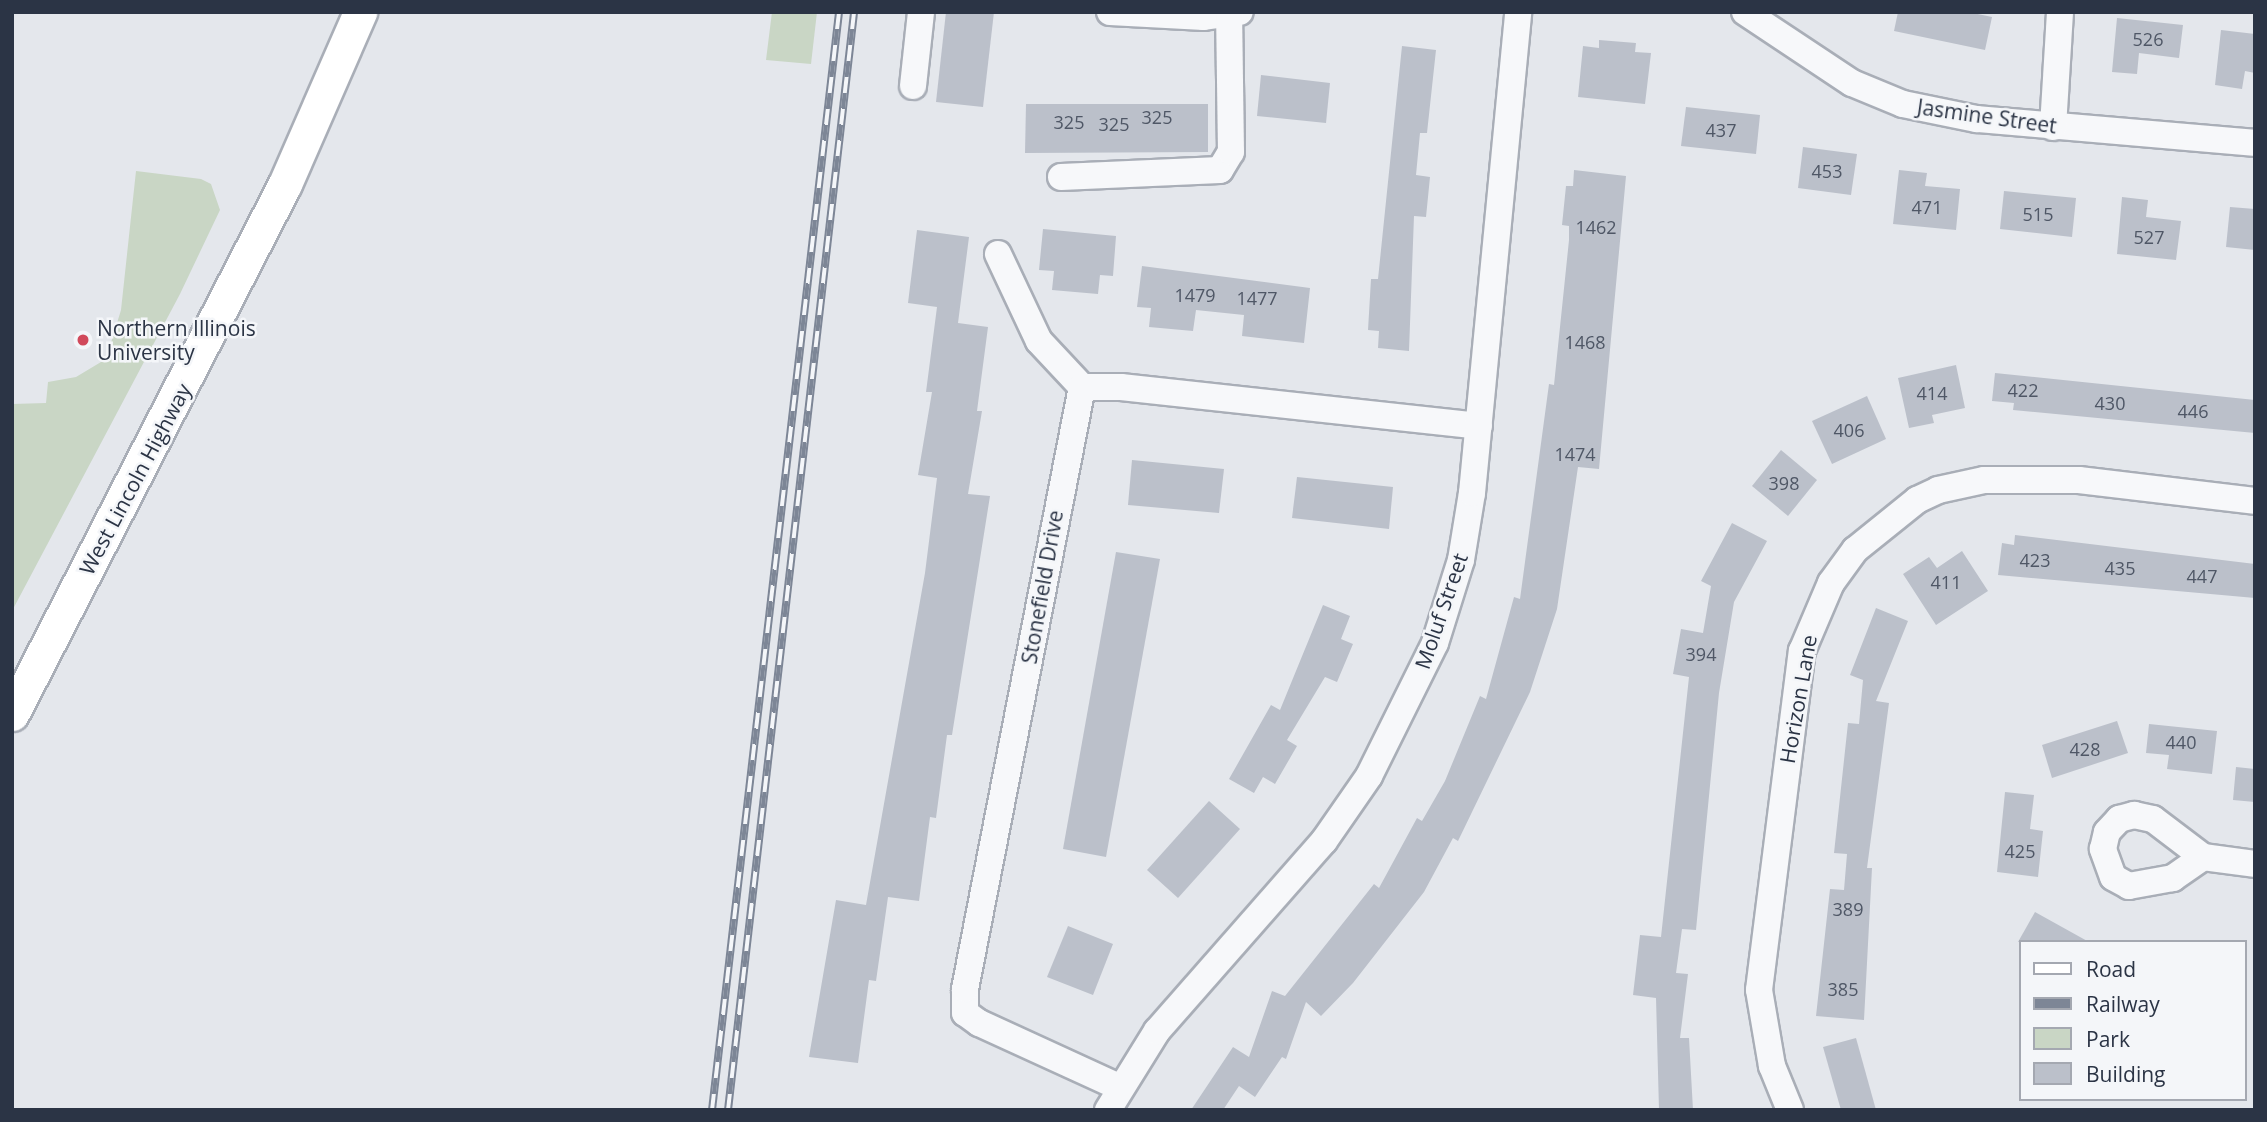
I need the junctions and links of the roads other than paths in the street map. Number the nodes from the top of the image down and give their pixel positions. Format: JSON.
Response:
{"nodes":[{"id":1,"x":360,"y":12,"type":"edge"},
{"id":2,"x":921,"y":12,"type":"edge"},
{"id":3,"x":1110,"y":12,"type":"edge"},
{"id":4,"x":1518,"y":12,"type":"edge"},
{"id":5,"x":1745,"y":12,"type":"edge"},
{"id":6,"x":2060,"y":12,"type":"edge"},
{"id":7,"x":1234,"y":13,"type":"edge"},
{"id":8,"x":913,"y":86,"type":"dead end"},
{"id":9,"x":2053,"y":127,"type":"junction"},
{"id":10,"x":2255,"y":143,"type":"edge"},
{"id":11,"x":1061,"y":177,"type":"dead end"},
{"id":12,"x":998,"y":254,"type":"dead end"},
{"id":13,"x":1082,"y":387,"type":"junction"},
{"id":14,"x":1479,"y":426,"type":"junction"},
{"id":15,"x":2255,"y":501,"type":"edge"},
{"id":16,"x":12,"y":714,"type":"edge"},
{"id":17,"x":2203,"y":857,"type":"dead end"},
{"id":18,"x":2255,"y":864,"type":"edge"},
{"id":19,"x":1114,"y":1098,"type":"edge"},
{"id":20,"x":1790,"y":1110,"type":"edge"}],
"edges":[{"from":1,"to":16,"type":"main road","name":"West Lincoln Highway"},
{"from":2,"to":8,"type":"street"},
{"from":3,"to":7,"type":"street"},
{"from":4,"to":14,"type":"street","name":"Moluf Street"},
{"from":5,"to":9,"type":"street","name":"Jasmine Street"},
{"from":6,"to":9,"type":"street"},
{"from":7,"to":11,"type":"street"},
{"from":9,"to":10,"type":"street","name":"Jasmine Street"},
{"from":12,"to":13,"type":"street"},
{"from":13,"to":14,"type":"street"},
{"from":13,"to":19,"type":"street","name":"Stonefield Drive"},
{"from":14,"to":19,"type":"street","name":"Moluf Street"},
{"from":15,"to":20,"type":"street","name":"Horizon Lane"},
{"from":17,"to":18,"type":"street"}]}
